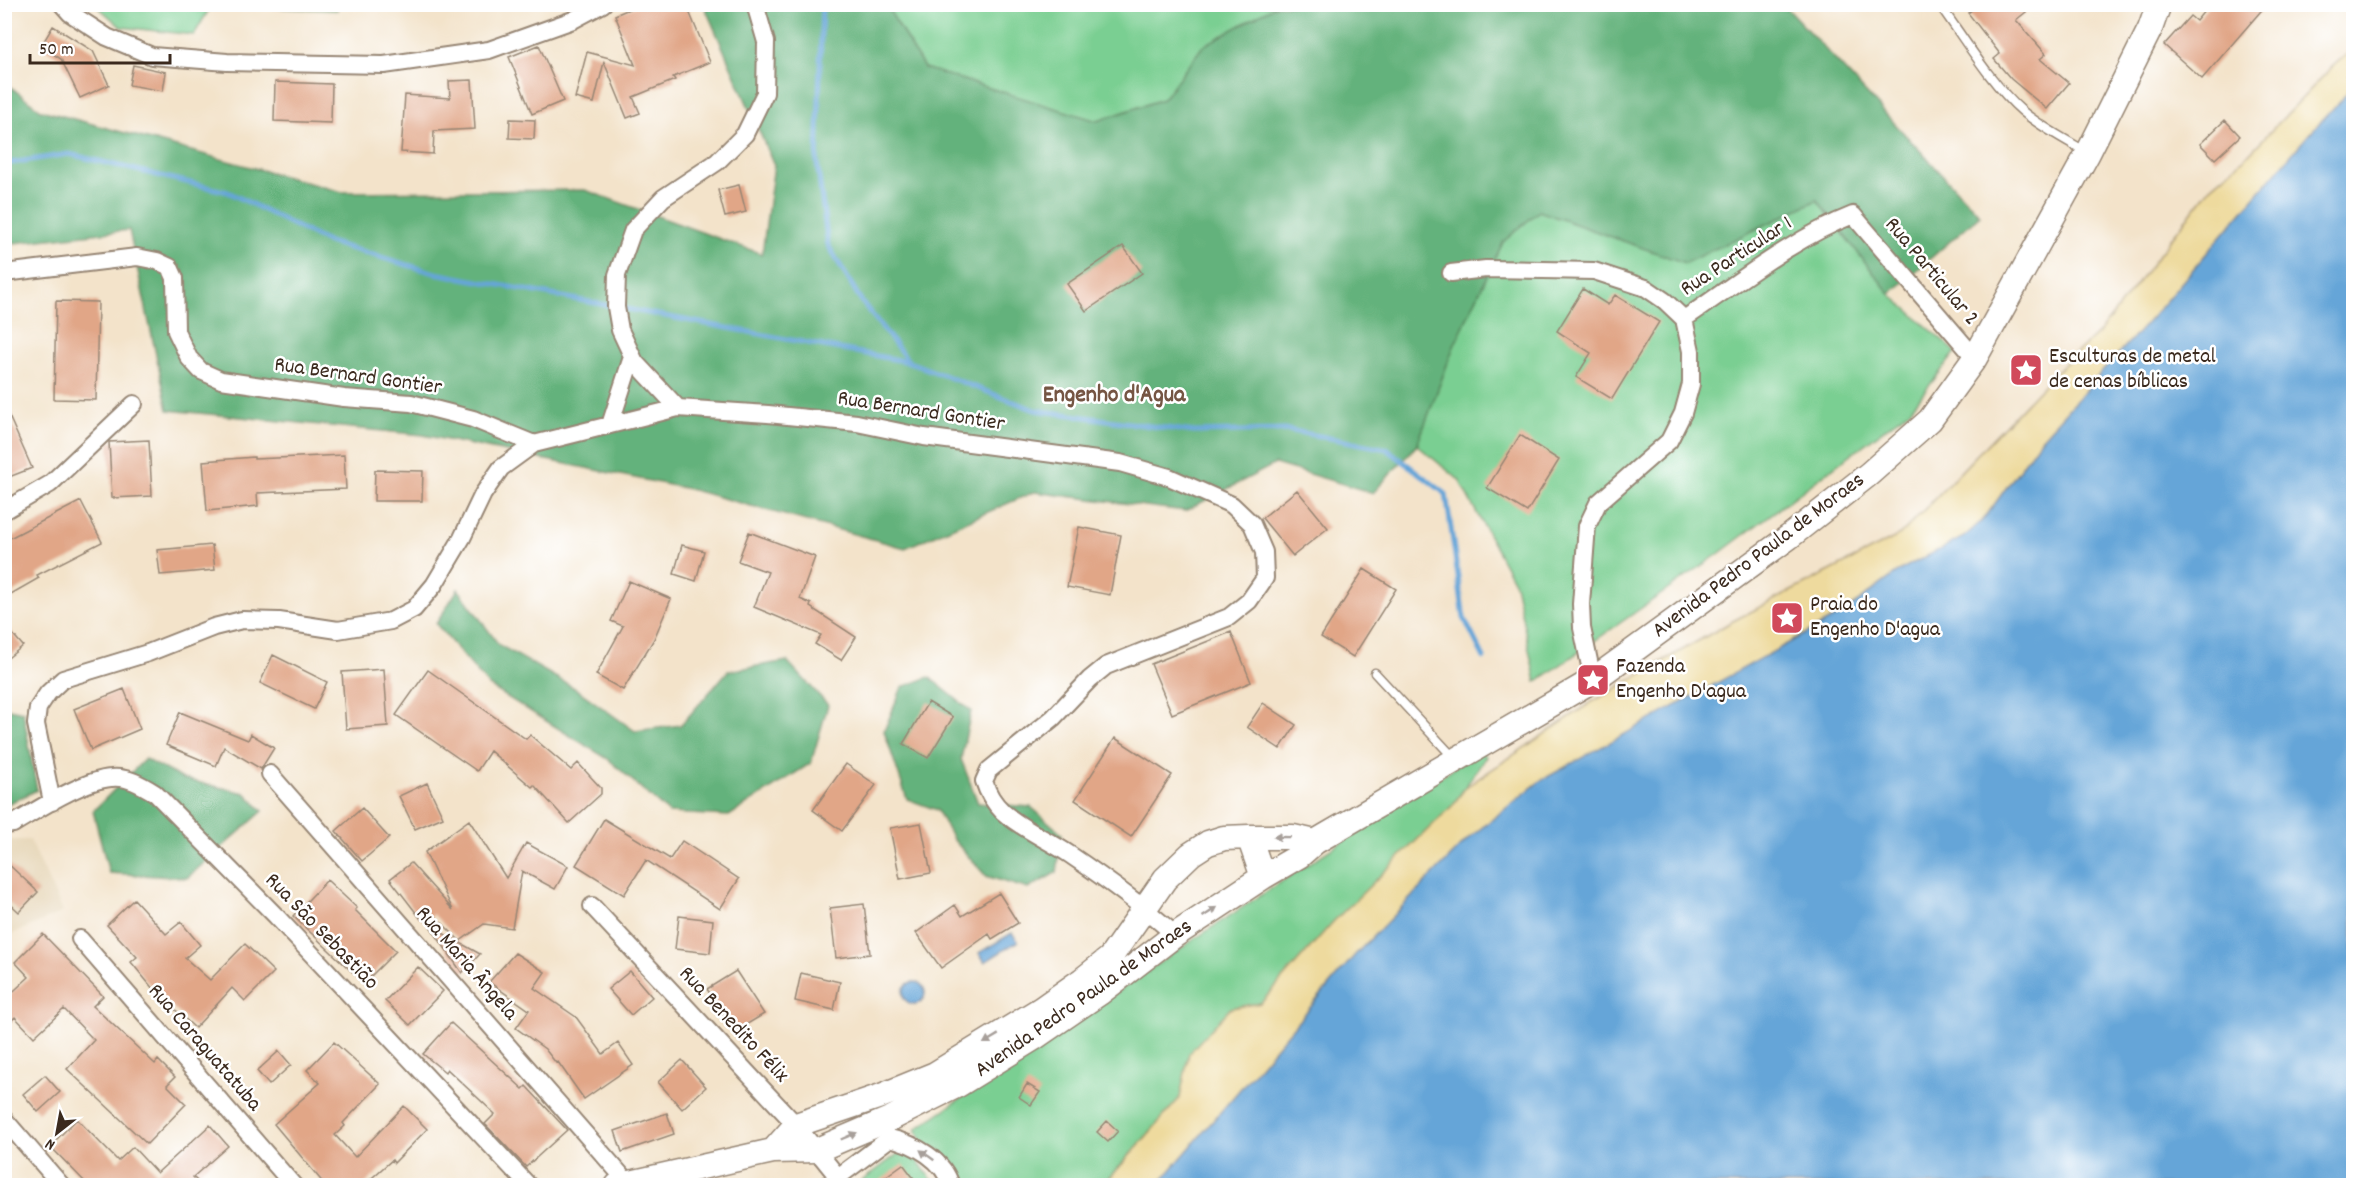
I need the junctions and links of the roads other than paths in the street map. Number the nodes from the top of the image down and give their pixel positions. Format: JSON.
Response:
{"nodes":[{"id":1,"x":63,"y":4,"type":"edge"},
{"id":2,"x":603,"y":4,"type":"edge"},
{"id":3,"x":755,"y":4,"type":"edge"},
{"id":4,"x":1939,"y":4,"type":"edge"},
{"id":5,"x":2159,"y":4,"type":"edge"},
{"id":6,"x":2088,"y":153,"type":"junction"},
{"id":7,"x":1853,"y":215,"type":"joint"},
{"id":8,"x":4,"y":273,"type":"edge"},
{"id":9,"x":1451,"y":273,"type":"dead end"},
{"id":10,"x":1684,"y":319,"type":"junction"},
{"id":11,"x":632,"y":357,"type":"junction"},
{"id":12,"x":1975,"y":358,"type":"junction"},
{"id":13,"x":134,"y":404,"type":"dead end"},
{"id":14,"x":678,"y":408,"type":"junction"},
{"id":15,"x":610,"y":425,"type":"junction"},
{"id":16,"x":534,"y":444,"type":"junction"},
{"id":17,"x":4,"y":511,"type":"edge"},
{"id":18,"x":1376,"y":672,"type":"dead end"},
{"id":19,"x":1593,"y":680,"type":"junction"},
{"id":20,"x":1456,"y":760,"type":"junction"},
{"id":21,"x":270,"y":774,"type":"dead end"},
{"id":22,"x":52,"y":802,"type":"junction"},
{"id":23,"x":4,"y":825,"type":"edge"},
{"id":24,"x":1249,"y":837,"type":"junction"},
{"id":25,"x":1315,"y":842,"type":"junction"},
{"id":26,"x":1263,"y":877,"type":"junction"},
{"id":27,"x":592,"y":906,"type":"dead end"},
{"id":28,"x":1146,"y":909,"type":"junction"},
{"id":29,"x":1175,"y":935,"type":"junction"},
{"id":30,"x":80,"y":939,"type":"dead end"},
{"id":31,"x":4,"y":1119,"type":"edge"},
{"id":32,"x":796,"y":1125,"type":"junction"},
{"id":33,"x":891,"y":1128,"type":"junction"},
{"id":34,"x":817,"y":1150,"type":"junction"},
{"id":35,"x":773,"y":1151,"type":"junction"},
{"id":36,"x":832,"y":1181,"type":"edge"},
{"id":37,"x":62,"y":1185,"type":"edge"},
{"id":38,"x":294,"y":1185,"type":"edge"},
{"id":39,"x":528,"y":1185,"type":"edge"},
{"id":40,"x":623,"y":1185,"type":"edge"},
{"id":41,"x":951,"y":1185,"type":"edge"}],
"edges":[{"from":1,"to":2,"type":"street"},
{"from":3,"to":11,"type":"street"},
{"from":4,"to":6,"type":"lane"},
{"from":5,"to":6,"type":"main road","name":"Avenida Pedro Paula de Moraes"},
{"from":6,"to":12,"type":"main road","name":"Avenida Pedro Paula de Moraes"},
{"from":7,"to":10,"type":"street","name":"Rua Particular 1"},
{"from":7,"to":12,"type":"street","name":"Rua Particular 2"},
{"from":8,"to":16,"type":"street","name":"Rua Bernard Gontier"},
{"from":9,"to":10,"type":"street"},
{"from":10,"to":19,"type":"street","name":"Rua Particular 1"},
{"from":11,"to":14,"type":"street"},
{"from":11,"to":15,"type":"street"},
{"from":12,"to":19,"type":"main road","name":"Avenida Pedro Paula de Moraes"},
{"from":13,"to":17,"type":"street"},
{"from":14,"to":15,"type":"street","name":"Rua Bernard Gontier"},
{"from":14,"to":28,"type":"street","name":"Rua Bernard Gontier"},
{"from":15,"to":16,"type":"street","name":"Rua Bernard Gontier"},
{"from":16,"to":22,"type":"street"},
{"from":18,"to":20,"type":"lane"},
{"from":19,"to":20,"type":"main road","name":"Avenida Pedro Paula de Moraes"},
{"from":20,"to":25,"type":"main road","name":"Avenida Pedro Paula de Moraes"},
{"from":21,"to":40,"type":"street","name":"Rua Maria Ângela"},
{"from":22,"to":23,"type":"street","name":"Rua São Sebastião"},
{"from":22,"to":39,"type":"street","name":"Rua São Sebastião"},
{"from":25,"to":24,"type":"main road","name":"Avenida Pedro Paula de Moraes","one_way":true},
{"from":24,"to":26,"type":"main road"},
{"from":24,"to":28,"type":"main road","name":"Avenida Pedro Paula de Moraes"},
{"from":25,"to":26,"type":"main road","name":"Avenida Pedro Paula de Moraes"},
{"from":29,"to":26,"type":"main road","name":"Avenida Pedro Paula de Moraes","one_way":true},
{"from":27,"to":32,"type":"street","name":"Rua Benedito Félix"},
{"from":28,"to":29,"type":"street","name":"Rua Bernard Gontier"},
{"from":28,"to":32,"type":"main road","name":"Avenida Pedro Paula de Moraes","one_way":true},
{"from":29,"to":33,"type":"main road","name":"Avenida Pedro Paula de Moraes"},
{"from":30,"to":38,"type":"street","name":"Rua Caraguatatuba"},
{"from":31,"to":37,"type":"street"},
{"from":32,"to":34,"type":"street","name":"Rua Benedito Félix"},
{"from":32,"to":35,"type":"main road","name":"Avenida Pedro Paula de Moraes"},
{"from":34,"to":33,"type":"main road","name":"Avenida Pedro Paula de Moraes","one_way":true},
{"from":33,"to":36,"type":"street"},
{"from":41,"to":33,"type":"street","one_way":true},
{"from":34,"to":35,"type":"main road","name":"Avenida Pedro Paula de Moraes"},
{"from":34,"to":36,"type":"street","name":"Rua Benedito Félix"},
{"from":35,"to":40,"type":"main road","name":"Avenida Pedro Paula de Moraes"}]}
